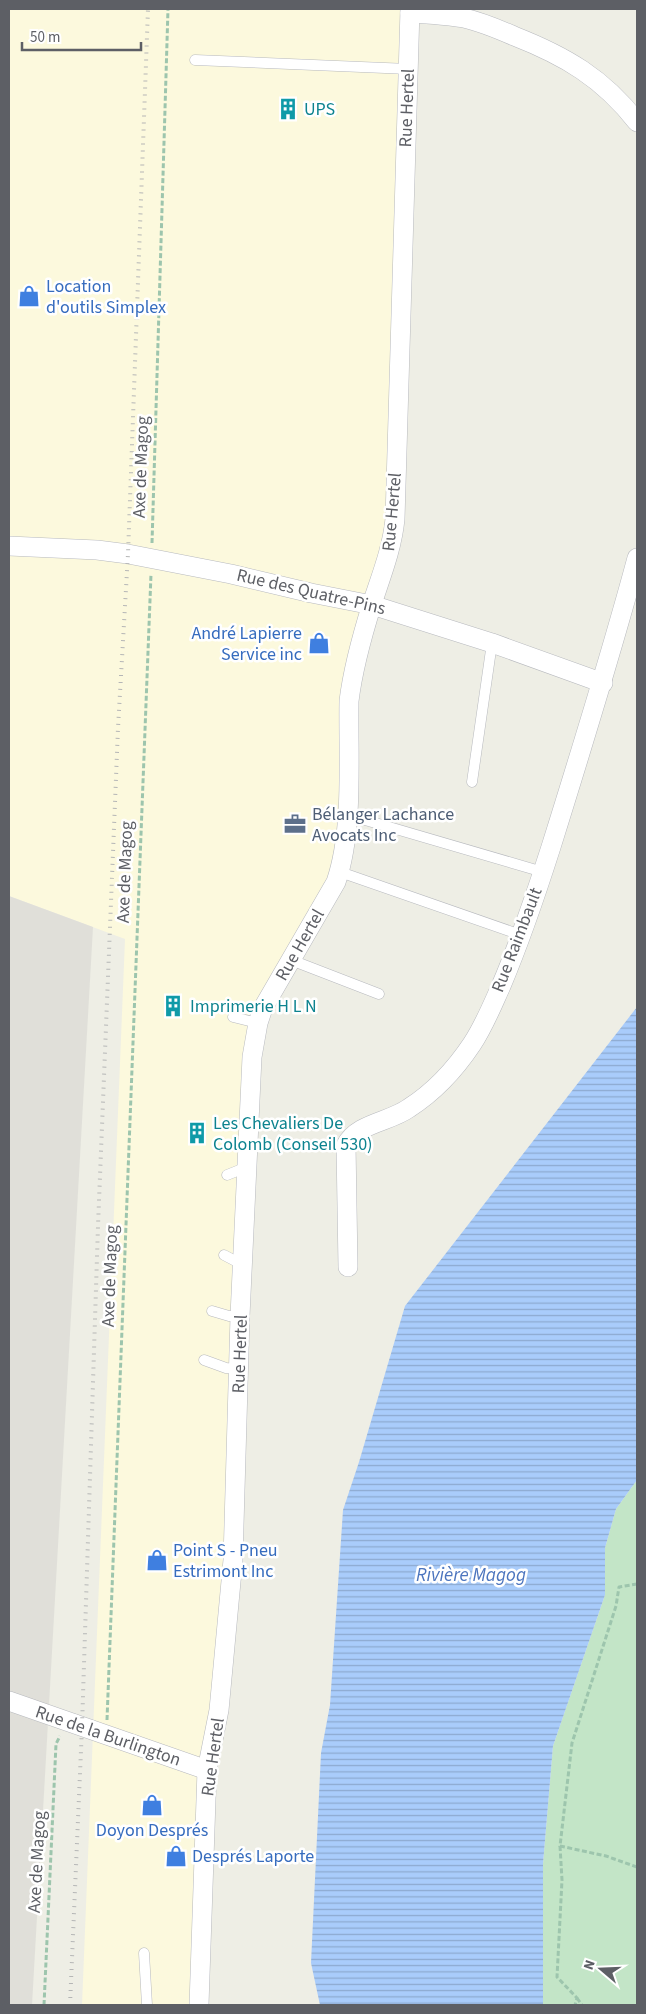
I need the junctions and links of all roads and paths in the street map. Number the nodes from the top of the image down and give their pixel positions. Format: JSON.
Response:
{"nodes":[{"id":1,"x":168,"y":9,"type":"edge"},
{"id":2,"x":410,"y":11,"type":"edge"},
{"id":3,"x":196,"y":60,"type":"dead end"},
{"id":4,"x":409,"y":69,"type":"junction"},
{"id":5,"x":637,"y":122,"type":"edge"},
{"id":6,"x":9,"y":546,"type":"edge"},
{"id":7,"x":151,"y":558,"type":"junction"},
{"id":8,"x":637,"y":558,"type":"edge"},
{"id":9,"x":372,"y":605,"type":"junction"},
{"id":10,"x":492,"y":643,"type":"junction"},
{"id":11,"x":602,"y":683,"type":"junction"},
{"id":12,"x":472,"y":782,"type":"dead end"},
{"id":13,"x":348,"y":815,"type":"junction"},
{"id":14,"x":340,"y":872,"type":"junction"},
{"id":15,"x":543,"y":872,"type":"junction"},
{"id":16,"x":521,"y":935,"type":"junction"},
{"id":17,"x":291,"y":960,"type":"junction"},
{"id":18,"x":379,"y":994,"type":"dead end"},
{"id":19,"x":233,"y":1017,"type":"dead end"},
{"id":20,"x":258,"y":1023,"type":"junction"},
{"id":21,"x":246,"y":1167,"type":"junction"},
{"id":22,"x":227,"y":1174,"type":"dead end"},
{"id":23,"x":224,"y":1255,"type":"dead end"},
{"id":24,"x":244,"y":1265,"type":"junction"},
{"id":25,"x":348,"y":1266,"type":"dead end"},
{"id":26,"x":212,"y":1311,"type":"dead end"},
{"id":27,"x":240,"y":1316,"type":"junction"},
{"id":28,"x":204,"y":1360,"type":"dead end"},
{"id":29,"x":239,"y":1369,"type":"junction"},
{"id":30,"x":637,"y":1584,"type":"edge"},
{"id":31,"x":9,"y":1701,"type":"edge"},
{"id":32,"x":67,"y":1722,"type":"junction"},
{"id":33,"x":106,"y":1736,"type":"junction"},
{"id":34,"x":207,"y":1770,"type":"junction"},
{"id":35,"x":560,"y":1846,"type":"junction"},
{"id":36,"x":637,"y":1866,"type":"edge"},
{"id":37,"x":144,"y":1953,"type":"dead end"},
{"id":38,"x":577,"y":1998,"type":"junction"},
{"id":39,"x":44,"y":2005,"type":"edge"},
{"id":40,"x":148,"y":2005,"type":"edge"},
{"id":41,"x":199,"y":2005,"type":"edge"},
{"id":42,"x":575,"y":2005,"type":"edge"},
{"id":43,"x":582,"y":2005,"type":"edge"}],
"edges":[{"from":1,"to":7,"type":"path","name":"Axe de Magog"},
{"from":2,"to":4,"type":"street","name":"Rue Hertel"},
{"from":2,"to":5,"type":"street"},
{"from":3,"to":4,"type":"lane"},
{"from":4,"to":9,"type":"street","name":"Rue Hertel"},
{"from":6,"to":7,"type":"street","name":"Rue des Quatre-Pins"},
{"from":7,"to":9,"type":"street","name":"Rue des Quatre-Pins"},
{"from":7,"to":33,"type":"path","name":"Axe de Magog"},
{"from":8,"to":11,"type":"street","name":"Rue Raimbault"},
{"from":9,"to":10,"type":"street","name":"Rue des Quatre-Pins"},
{"from":9,"to":13,"type":"street","name":"Rue Hertel"},
{"from":10,"to":11,"type":"street","name":"Rue des Quatre-Pins"},
{"from":10,"to":12,"type":"lane"},
{"from":11,"to":15,"type":"street","name":"Rue Raimbault"},
{"from":13,"to":14,"type":"street","name":"Rue Hertel"},
{"from":13,"to":15,"type":"lane"},
{"from":14,"to":16,"type":"lane"},
{"from":14,"to":17,"type":"street","name":"Rue Hertel"},
{"from":15,"to":16,"type":"street","name":"Rue Raimbault"},
{"from":16,"to":25,"type":"street","name":"Rue Raimbault"},
{"from":17,"to":18,"type":"lane"},
{"from":17,"to":20,"type":"street","name":"Rue Hertel"},
{"from":19,"to":20,"type":"lane"},
{"from":20,"to":21,"type":"street","name":"Rue Hertel"},
{"from":21,"to":22,"type":"lane"},
{"from":21,"to":24,"type":"street","name":"Rue Hertel"},
{"from":23,"to":24,"type":"lane"},
{"from":24,"to":27,"type":"street","name":"Rue Hertel"},
{"from":26,"to":27,"type":"lane"},
{"from":27,"to":29,"type":"street","name":"Rue Hertel"},
{"from":28,"to":29,"type":"lane"},
{"from":29,"to":34,"type":"street","name":"Rue Hertel"},
{"from":30,"to":35,"type":"path"},
{"from":31,"to":32,"type":"street","name":"Rue de la Burlington"},
{"from":32,"to":33,"type":"street","name":"Rue de la Burlington"},
{"from":32,"to":39,"type":"path","name":"Axe de Magog"},
{"from":33,"to":34,"type":"street","name":"Rue de la Burlington"},
{"from":34,"to":41,"type":"street","name":"Rue Hertel"},
{"from":35,"to":36,"type":"path"},
{"from":35,"to":38,"type":"path"},
{"from":37,"to":40,"type":"lane"},
{"from":38,"to":42,"type":"path"},
{"from":38,"to":43,"type":"path"}]}
